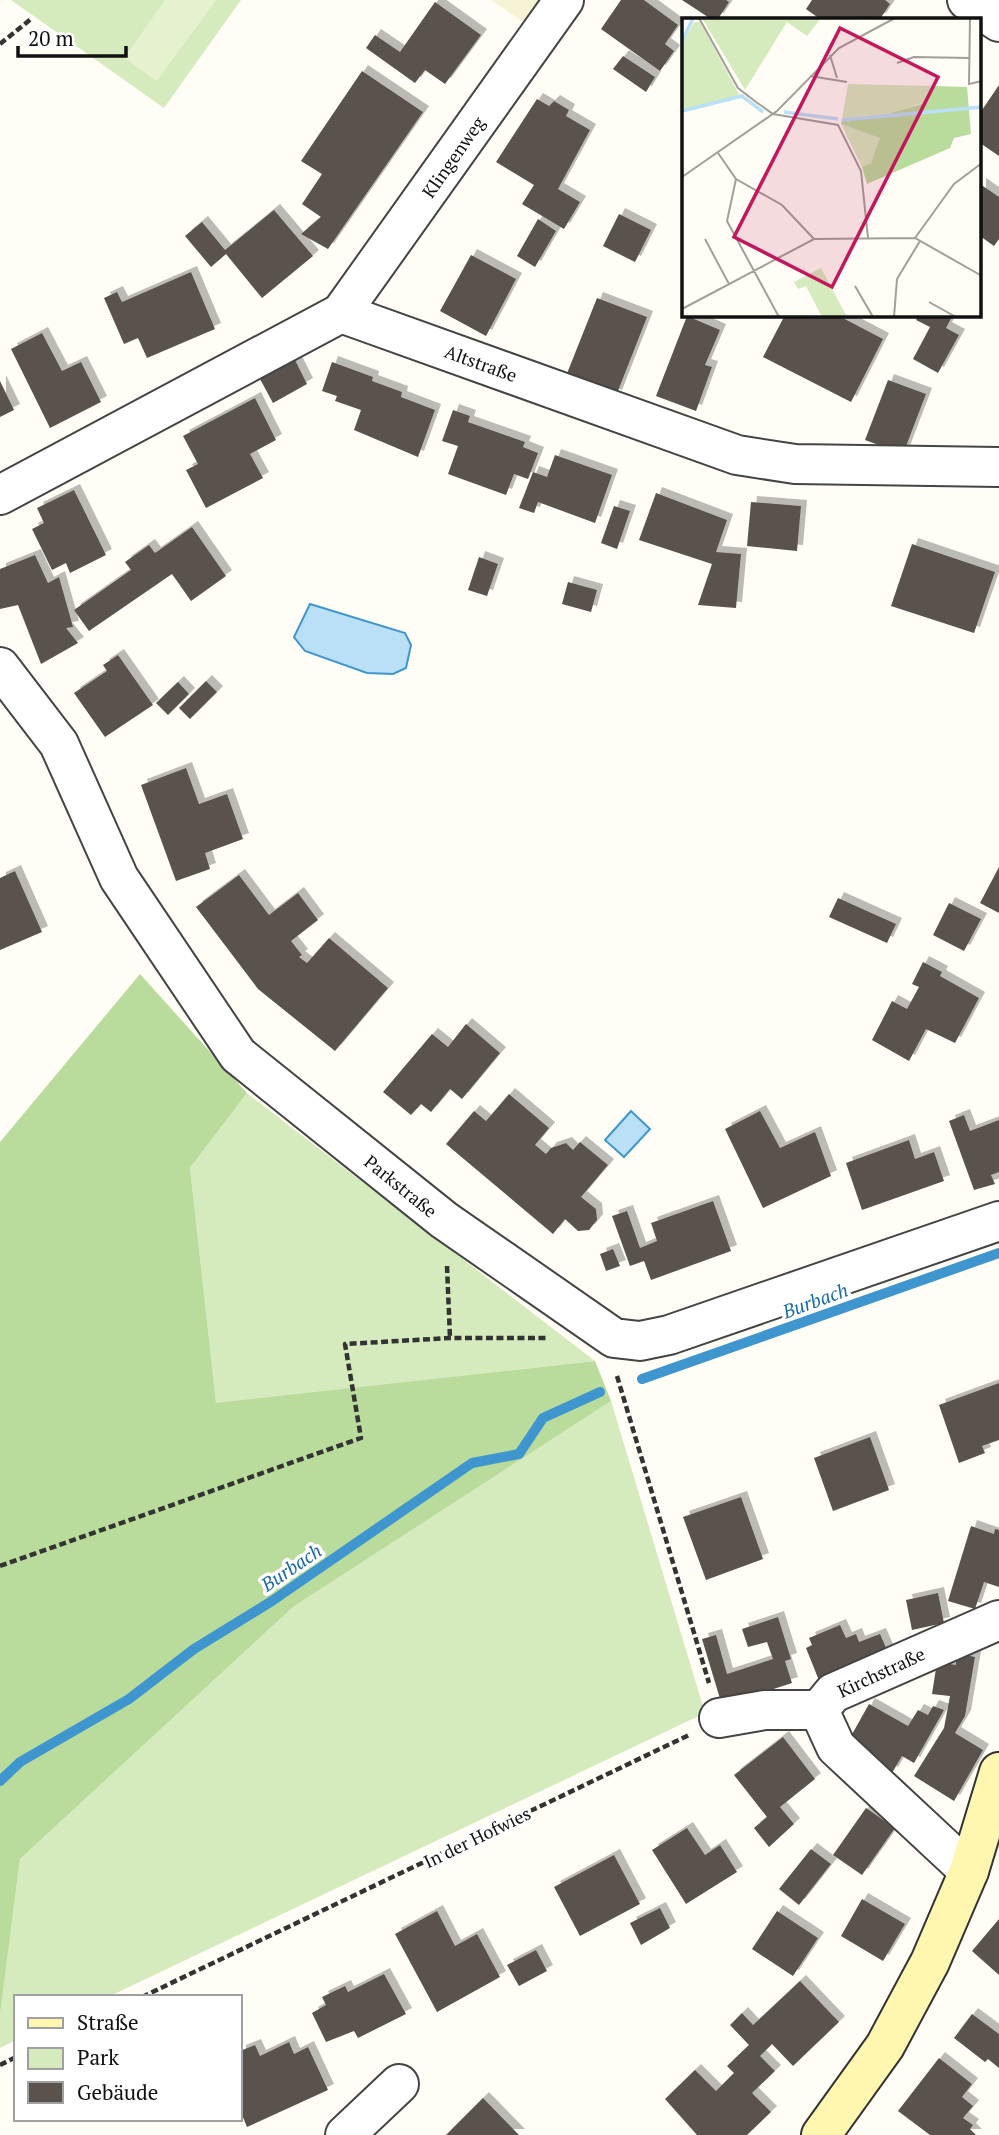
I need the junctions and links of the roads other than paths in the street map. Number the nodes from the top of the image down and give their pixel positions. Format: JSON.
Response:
{"nodes":[{"id":1,"x":564,"y":0,"type":"edge"},
{"id":2,"x":967,"y":0,"type":"edge"},
{"id":3,"x":999,"y":22,"type":"edge"},
{"id":4,"x":341,"y":313,"type":"junction"},
{"id":5,"x":999,"y":467,"type":"edge"},
{"id":6,"x":0,"y":495,"type":"edge"},
{"id":7,"x":0,"y":667,"type":"edge"},
{"id":8,"x":999,"y":1221,"type":"edge"},
{"id":9,"x":999,"y":1620,"type":"edge"},
{"id":10,"x":819,"y":1710,"type":"junction"},
{"id":11,"x":719,"y":1718,"type":"road end"},
{"id":12,"x":999,"y":1772,"type":"edge"},
{"id":13,"x":970,"y":1871,"type":"junction"},
{"id":14,"x":399,"y":2084,"type":"dead end"},
{"id":15,"x":345,"y":2135,"type":"edge"},
{"id":16,"x":821,"y":2135,"type":"edge"}],
"edges":[{"from":1,"to":4,"type":"street","name":"Klingenweg"},
{"from":2,"to":3,"type":"street"},
{"from":4,"to":5,"type":"street","name":"Altstraße"},
{"from":4,"to":6,"type":"street"},
{"from":7,"to":8,"type":"street","name":"Parkstraße"},
{"from":9,"to":10,"type":"street","name":"Kirchstraße"},
{"from":10,"to":11,"type":"street"},
{"from":10,"to":13,"type":"street","name":"Kirchstraße"},
{"from":12,"to":13,"type":"street"},
{"from":13,"to":16,"type":"street"},
{"from":14,"to":15,"type":"street"}]}
